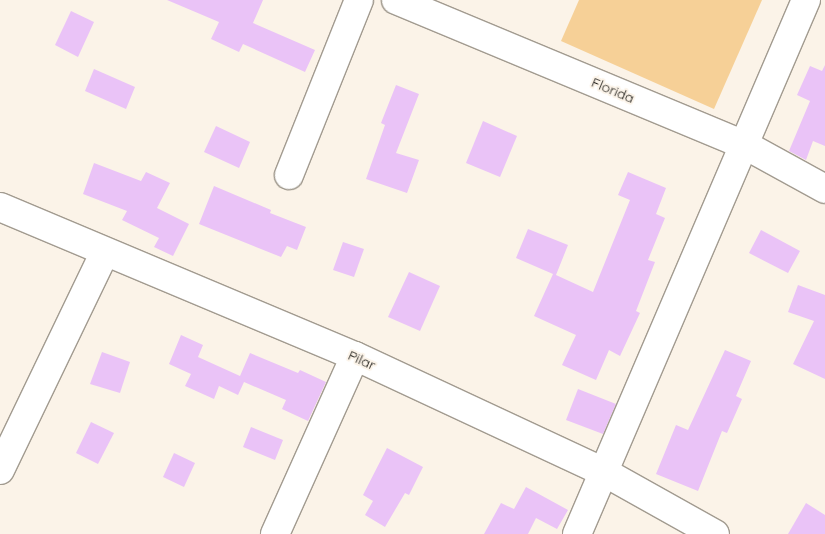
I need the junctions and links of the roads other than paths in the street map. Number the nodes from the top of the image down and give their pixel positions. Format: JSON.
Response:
{"nodes":[{"id":1,"x":360,"y":0,"type":"edge"},
{"id":2,"x":396,"y":0,"type":"edge"},
{"id":3,"x":806,"y":0,"type":"edge"},
{"id":4,"x":745,"y":145,"type":"junction"},
{"id":5,"x":289,"y":175,"type":"dead end"},
{"id":6,"x":825,"y":189,"type":"edge"},
{"id":7,"x":0,"y":207,"type":"edge"},
{"id":8,"x":105,"y":252,"type":"junction"},
{"id":9,"x":354,"y":356,"type":"junction"},
{"id":10,"x":0,"y":470,"type":"edge"},
{"id":11,"x":604,"y":472,"type":"junction"},
{"id":12,"x":275,"y":534,"type":"edge"},
{"id":13,"x":577,"y":534,"type":"edge"},
{"id":14,"x":715,"y":534,"type":"edge"}],
"edges":[{"from":1,"to":5,"type":"street"},
{"from":2,"to":4,"type":"street","name":"Florida"},
{"from":3,"to":4,"type":"street"},
{"from":4,"to":6,"type":"street","name":"Florida"},
{"from":4,"to":11,"type":"street"},
{"from":7,"to":8,"type":"street","name":"Pilar"},
{"from":8,"to":9,"type":"street","name":"Pilar"},
{"from":8,"to":10,"type":"street"},
{"from":9,"to":11,"type":"street","name":"Pilar"},
{"from":9,"to":12,"type":"street"},
{"from":11,"to":13,"type":"street"},
{"from":11,"to":14,"type":"street","name":"Pilar"}]}
